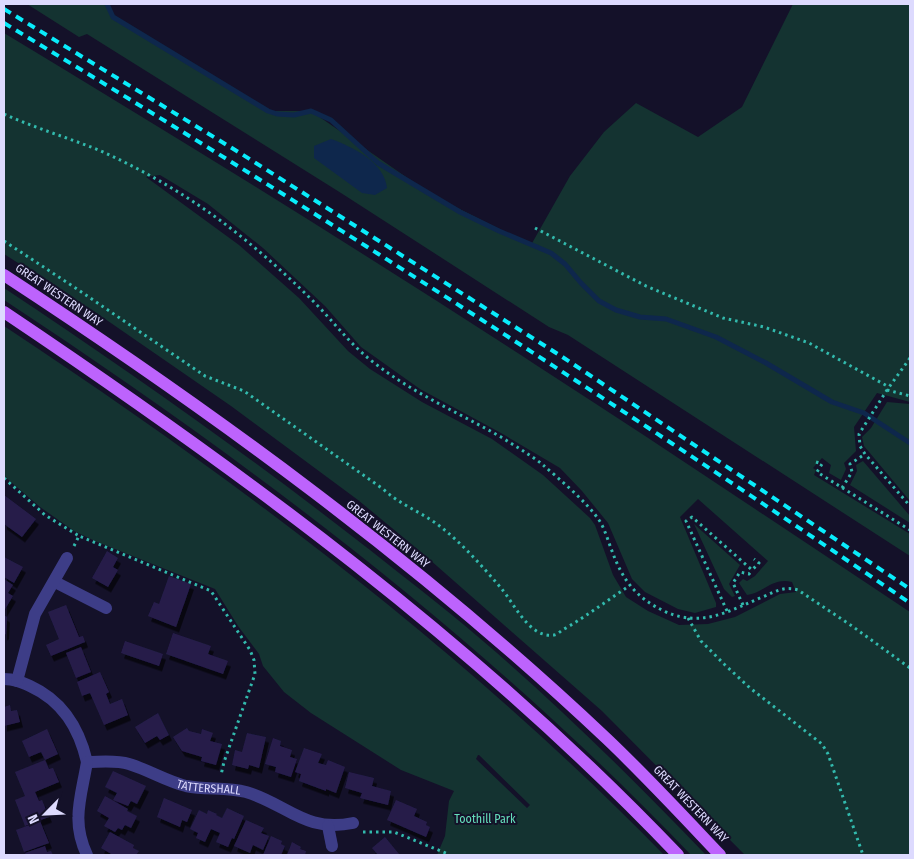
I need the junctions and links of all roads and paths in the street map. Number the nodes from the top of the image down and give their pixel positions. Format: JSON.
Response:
{"nodes":[{"id":1,"x":4,"y":114,"type":"edge"},
{"id":2,"x":535,"y":228,"type":"dead end"},
{"id":3,"x":4,"y":241,"type":"edge"},
{"id":4,"x":4,"y":275,"type":"edge"},
{"id":5,"x":4,"y":312,"type":"edge"},
{"id":6,"x":910,"y":358,"type":"edge"},
{"id":7,"x":888,"y":388,"type":"junction"},
{"id":8,"x":910,"y":396,"type":"edge"},
{"id":9,"x":865,"y":454,"type":"junction"},
{"id":10,"x":816,"y":462,"type":"dead end"},
{"id":11,"x":4,"y":478,"type":"edge"},
{"id":12,"x":842,"y":488,"type":"junction"},
{"id":13,"x":910,"y":506,"type":"edge"},
{"id":14,"x":910,"y":530,"type":"edge"},
{"id":15,"x":79,"y":536,"type":"junction"},
{"id":16,"x":67,"y":558,"type":"joint"},
{"id":17,"x":754,"y":559,"type":"dead end"},
{"id":18,"x":752,"y":570,"type":"junction"},
{"id":19,"x":55,"y":582,"type":"junction"},
{"id":20,"x":629,"y":586,"type":"junction"},
{"id":21,"x":743,"y":605,"type":"junction"},
{"id":22,"x":106,"y":608,"type":"dead end"},
{"id":23,"x":727,"y":611,"type":"junction"},
{"id":24,"x":688,"y":618,"type":"junction"},
{"id":25,"x":910,"y":668,"type":"edge"},
{"id":26,"x":4,"y":679,"type":"edge"},
{"id":27,"x":17,"y":680,"type":"junction"},
{"id":28,"x":87,"y":762,"type":"junction"},
{"id":29,"x":218,"y":789,"type":"junction"},
{"id":30,"x":353,"y":823,"type":"joint"},
{"id":31,"x":328,"y":826,"type":"junction"},
{"id":32,"x":332,"y":846,"type":"dead end"},
{"id":33,"x":448,"y":854,"type":"dead end"},
{"id":34,"x":87,"y":855,"type":"edge"},
{"id":35,"x":678,"y":855,"type":"edge"},
{"id":36,"x":720,"y":855,"type":"edge"},
{"id":37,"x":863,"y":855,"type":"edge"}],
"edges":[{"from":1,"to":20,"type":"path"},
{"from":2,"to":7,"type":"path"},
{"from":3,"to":20,"type":"path"},
{"from":4,"to":36,"type":"main road","name":"GREAT WESTERN WAY"},
{"from":5,"to":35,"type":"main road"},
{"from":6,"to":7,"type":"path"},
{"from":7,"to":8,"type":"path"},
{"from":7,"to":9,"type":"path"},
{"from":9,"to":12,"type":"path"},
{"from":9,"to":13,"type":"path"},
{"from":10,"to":12,"type":"path"},
{"from":11,"to":15,"type":"path"},
{"from":12,"to":14,"type":"path"},
{"from":15,"to":16,"type":"path"},
{"from":15,"to":29,"type":"path"},
{"from":16,"to":19,"type":"street"},
{"from":17,"to":18,"type":"path"},
{"from":18,"to":21,"type":"path"},
{"from":18,"to":23,"type":"path"},
{"from":19,"to":22,"type":"street"},
{"from":19,"to":27,"type":"street"},
{"from":20,"to":24,"type":"path"},
{"from":21,"to":23,"type":"path"},
{"from":21,"to":25,"type":"path"},
{"from":23,"to":24,"type":"path"},
{"from":24,"to":37,"type":"path"},
{"from":26,"to":27,"type":"street"},
{"from":27,"to":28,"type":"street"},
{"from":28,"to":29,"type":"street","name":"TATTERSHALL"},
{"from":28,"to":34,"type":"street"},
{"from":29,"to":31,"type":"street","name":"TATTERSHALL"},
{"from":30,"to":31,"type":"street","name":"TATTERSHALL"},
{"from":30,"to":33,"type":"path"},
{"from":31,"to":32,"type":"street"}]}
